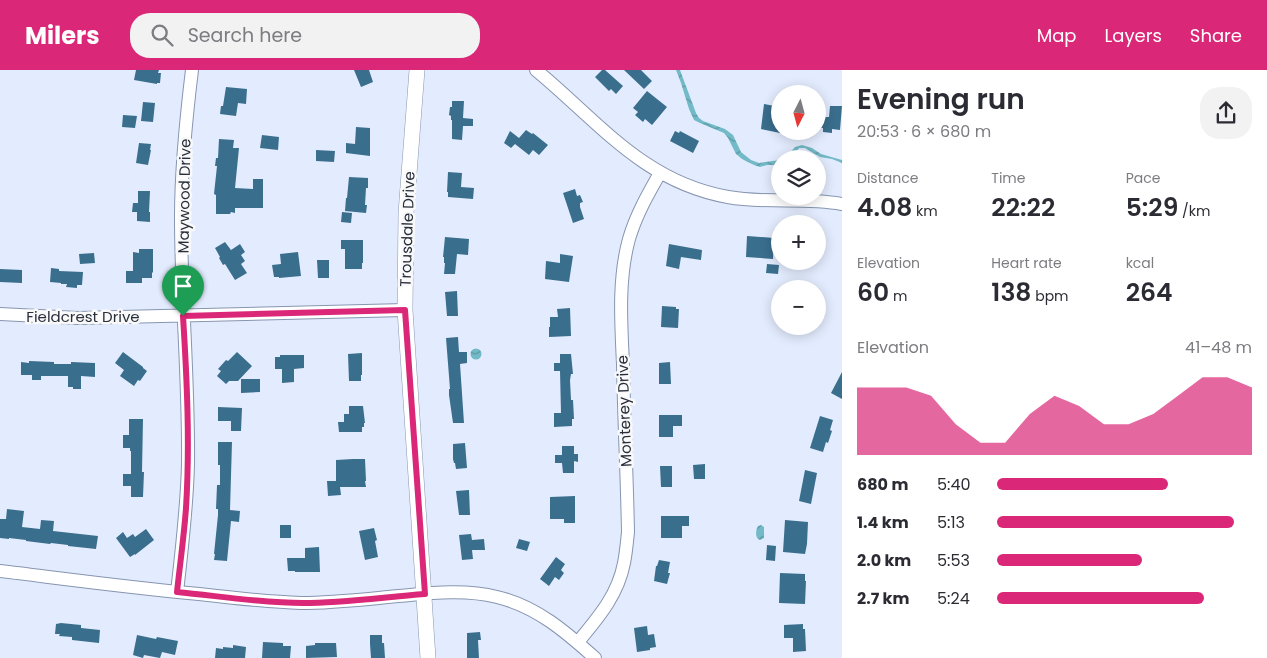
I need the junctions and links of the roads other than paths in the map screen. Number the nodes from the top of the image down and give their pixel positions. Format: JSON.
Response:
{"nodes":[{"id":1,"x":192,"y":70,"type":"edge"},
{"id":2,"x":417,"y":70,"type":"edge"},
{"id":3,"x":536,"y":70,"type":"edge"},
{"id":4,"x":660,"y":173,"type":"junction"},
{"id":5,"x":842,"y":204,"type":"edge"},
{"id":6,"x":405,"y":310,"type":"junction"},
{"id":7,"x":0,"y":314,"type":"edge"},
{"id":8,"x":183,"y":316,"type":"junction"},
{"id":9,"x":0,"y":571,"type":"edge"},
{"id":10,"x":177,"y":592,"type":"junction"},
{"id":11,"x":425,"y":594,"type":"junction"},
{"id":12,"x":578,"y":642,"type":"junction"},
{"id":13,"x":428,"y":658,"type":"edge"},
{"id":14,"x":595,"y":658,"type":"edge"}],
"edges":[{"from":1,"to":8,"type":"street","name":"Maywood Drive"},
{"from":2,"to":6,"type":"street","name":"Trousdale Drive"},
{"from":3,"to":4,"type":"street"},
{"from":4,"to":5,"type":"street"},
{"from":4,"to":12,"type":"street","name":"Monterey Drive"},
{"from":6,"to":8,"type":"street","name":"Fieldcrest Drive"},
{"from":6,"to":11,"type":"street","name":"Trousdale Drive"},
{"from":7,"to":8,"type":"street","name":"Fieldcrest Drive"},
{"from":8,"to":10,"type":"street","name":"Maywood Drive"},
{"from":9,"to":10,"type":"street"},
{"from":10,"to":11,"type":"street"},
{"from":11,"to":12,"type":"street"},
{"from":11,"to":13,"type":"street","name":"Trousdale Drive"},
{"from":12,"to":14,"type":"street"}]}
